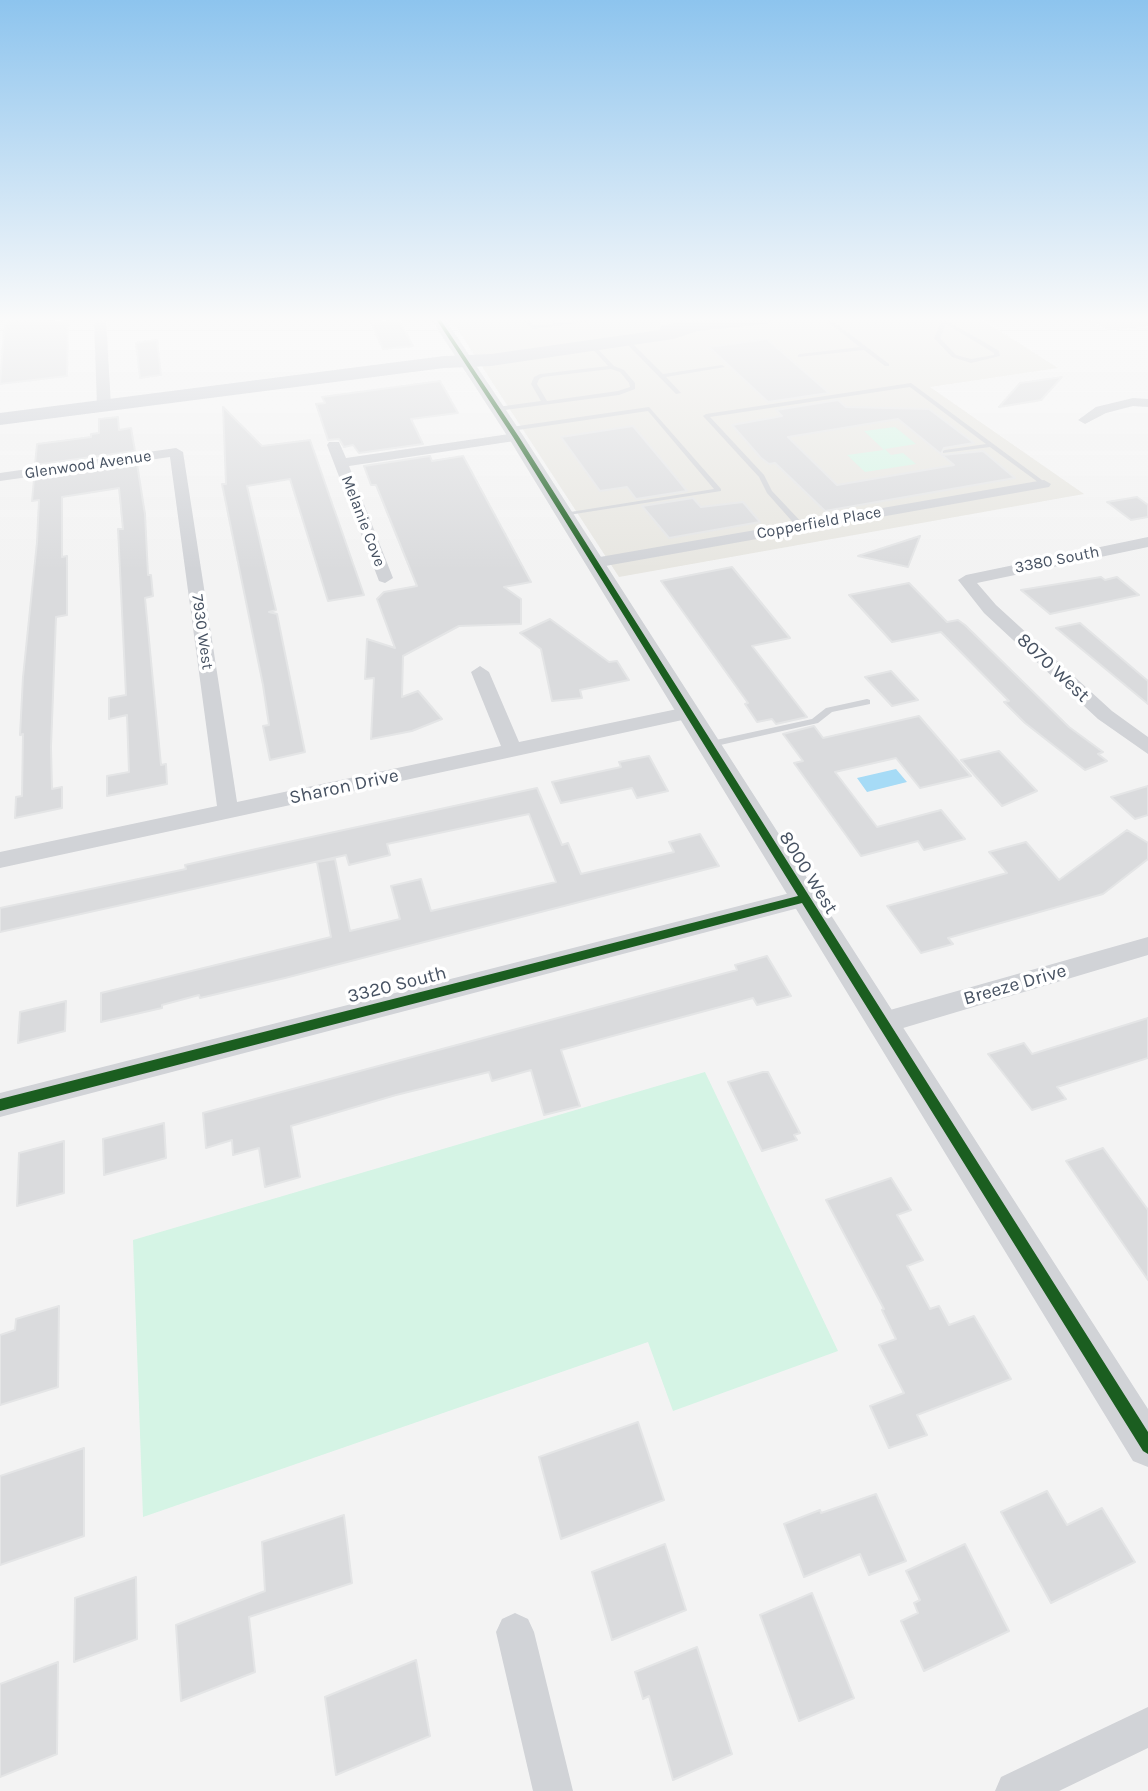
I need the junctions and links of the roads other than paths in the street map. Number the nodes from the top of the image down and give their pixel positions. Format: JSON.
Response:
{"nodes":[{"id":1,"x":104,"y":403,"type":"edge"},
{"id":2,"x":131,"y":403,"type":"edge"},
{"id":3,"x":493,"y":403,"type":"edge"},
{"id":4,"x":545,"y":403,"type":"joint"},
{"id":5,"x":548,"y":403,"type":"edge"},
{"id":6,"x":795,"y":403,"type":"edge"},
{"id":7,"x":934,"y":403,"type":"edge"},
{"id":8,"x":1131,"y":403,"type":"edge"},
{"id":9,"x":104,"y":406,"type":"junction"},
{"id":10,"x":0,"y":419,"type":"edge"},
{"id":11,"x":1085,"y":420,"type":"dead end"},
{"id":12,"x":508,"y":425,"type":"junction"},
{"id":13,"x":334,"y":445,"type":"dead end"},
{"id":14,"x":991,"y":445,"type":"junction"},
{"id":15,"x":176,"y":452,"type":"joint"},
{"id":16,"x":945,"y":452,"type":"dead end"},
{"id":17,"x":341,"y":463,"type":"junction"},
{"id":18,"x":0,"y":477,"type":"edge"},
{"id":19,"x":1044,"y":484,"type":"joint"},
{"id":20,"x":564,"y":515,"type":"junction"},
{"id":21,"x":801,"y":526,"type":"junction"},
{"id":22,"x":1148,"y":542,"type":"edge"},
{"id":23,"x":594,"y":563,"type":"junction"},
{"id":24,"x":385,"y":578,"type":"dead end"},
{"id":25,"x":966,"y":580,"type":"joint"},
{"id":26,"x":480,"y":671,"type":"dead end"},
{"id":27,"x":867,"y":702,"type":"dead end"},
{"id":28,"x":687,"y":713,"type":"junction"},
{"id":29,"x":707,"y":745,"type":"junction"},
{"id":30,"x":1148,"y":747,"type":"edge"},
{"id":31,"x":513,"y":751,"type":"junction"},
{"id":32,"x":228,"y":812,"type":"junction"},
{"id":33,"x":0,"y":860,"type":"edge"},
{"id":34,"x":802,"y":899,"type":"junction"},
{"id":35,"x":1148,"y":946,"type":"edge"},
{"id":36,"x":883,"y":1023,"type":"junction"},
{"id":37,"x":0,"y":1105,"type":"edge"},
{"id":38,"x":1148,"y":1446,"type":"edge"},
{"id":39,"x":515,"y":1632,"type":"dead end"},
{"id":40,"x":1148,"y":1727,"type":"edge"},
{"id":41,"x":553,"y":1791,"type":"edge"},
{"id":42,"x":1015,"y":1791,"type":"edge"}],
"edges":[{"from":1,"to":9,"type":"street"},
{"from":2,"to":9,"type":"main road"},
{"from":3,"to":12,"type":"street","name":"8000 West"},
{"from":4,"to":5,"type":"lane"},
{"from":4,"to":12,"type":"lane"},
{"from":6,"to":21,"type":"lane"},
{"from":7,"to":14,"type":"lane"},
{"from":8,"to":11,"type":"street"},
{"from":9,"to":10,"type":"main road"},
{"from":12,"to":17,"type":"street","name":"Melanie Cove"},
{"from":12,"to":20,"type":"street","name":"8000 West"},
{"from":12,"to":20,"type":"lane"},
{"from":13,"to":17,"type":"street","name":"Melanie Cove"},
{"from":14,"to":16,"type":"lane"},
{"from":14,"to":19,"type":"lane"},
{"from":15,"to":18,"type":"street","name":"Glenwood Avenue"},
{"from":15,"to":32,"type":"street","name":"7930 West"},
{"from":17,"to":24,"type":"street","name":"Melanie Cove"},
{"from":19,"to":21,"type":"street","name":"Copperfield Place"},
{"from":20,"to":23,"type":"street","name":"8000 West"},
{"from":21,"to":23,"type":"street","name":"Copperfield Place"},
{"from":22,"to":25,"type":"street","name":"3380 South"},
{"from":23,"to":28,"type":"street","name":"8000 West"},
{"from":25,"to":30,"type":"street","name":"8070 West"},
{"from":26,"to":31,"type":"street"},
{"from":27,"to":29,"type":"lane"},
{"from":28,"to":29,"type":"street","name":"8000 West"},
{"from":28,"to":31,"type":"street","name":"Sharon Drive"},
{"from":29,"to":34,"type":"street","name":"8000 West"},
{"from":31,"to":32,"type":"street","name":"Sharon Drive"},
{"from":32,"to":33,"type":"street","name":"Sharon Drive"},
{"from":34,"to":36,"type":"street","name":"8000 West"},
{"from":34,"to":37,"type":"street","name":"3320 South"},
{"from":35,"to":36,"type":"street","name":"Breeze Drive"},
{"from":36,"to":38,"type":"street","name":"8000 West"},
{"from":39,"to":41,"type":"street"},
{"from":40,"to":42,"type":"street"}]}
